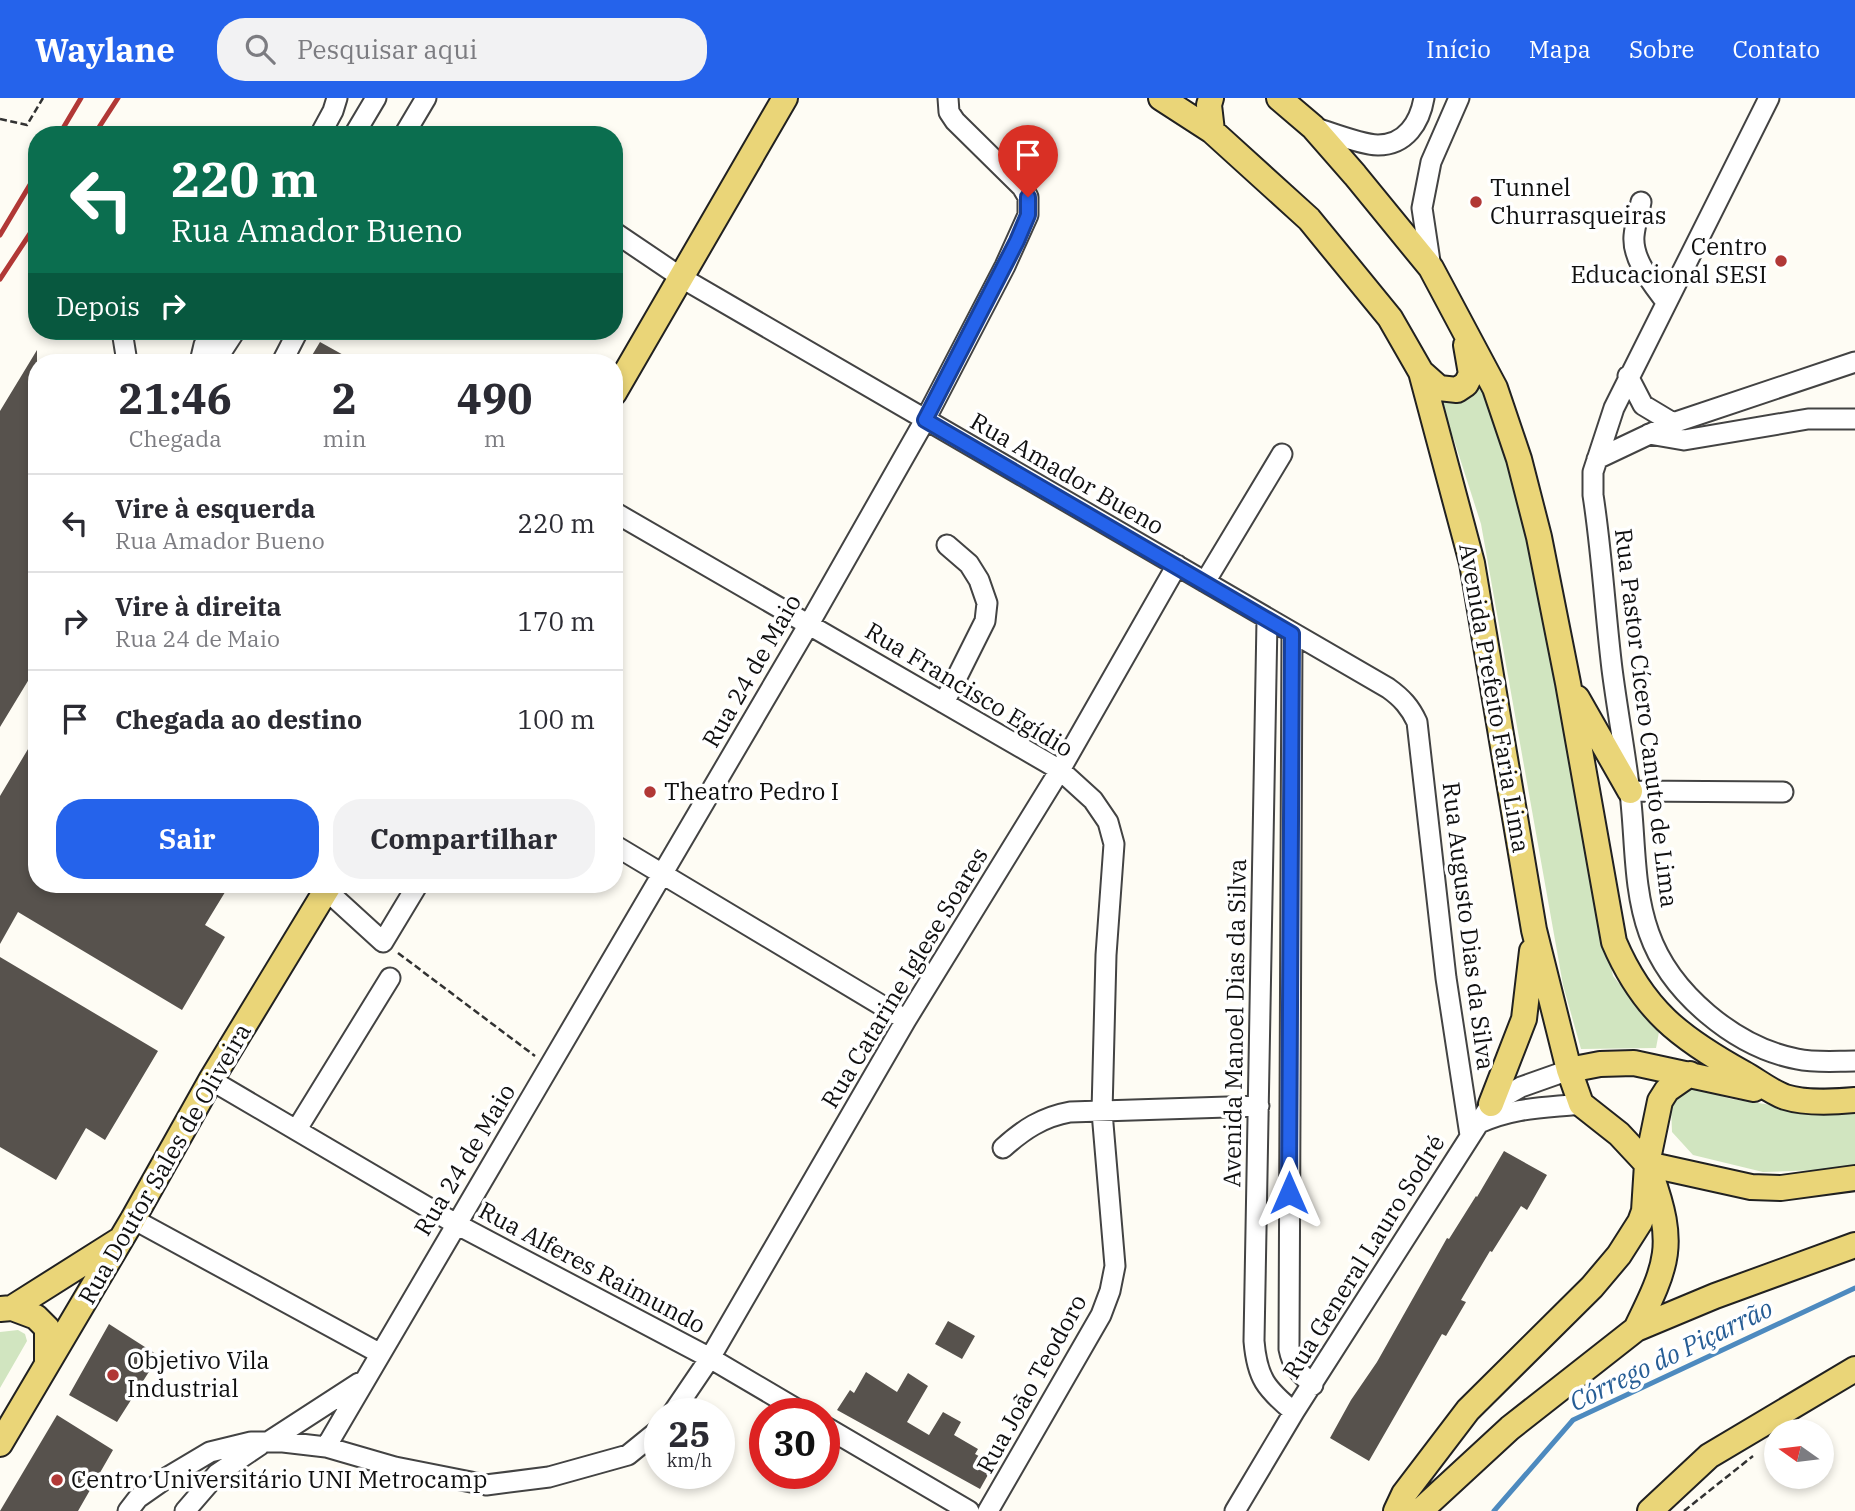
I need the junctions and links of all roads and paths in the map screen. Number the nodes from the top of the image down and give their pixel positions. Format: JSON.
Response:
{"nodes":[{"id":1,"x":43,"y":98,"type":"edge"},
{"id":2,"x":337,"y":98,"type":"edge"},
{"id":3,"x":376,"y":98,"type":"edge"},
{"id":4,"x":426,"y":98,"type":"edge"},
{"id":5,"x":785,"y":98,"type":"edge"},
{"id":6,"x":948,"y":98,"type":"edge"},
{"id":7,"x":1161,"y":98,"type":"edge"},
{"id":8,"x":1211,"y":98,"type":"edge"},
{"id":9,"x":1279,"y":98,"type":"edge"},
{"id":10,"x":1424,"y":98,"type":"edge"},
{"id":11,"x":1459,"y":98,"type":"edge"},
{"id":12,"x":1769,"y":98,"type":"edge"},
{"id":13,"x":0,"y":120,"type":"edge"},
{"id":14,"x":325,"y":126,"type":"edge"},
{"id":15,"x":359,"y":126,"type":"edge"},
{"id":16,"x":409,"y":126,"type":"edge"},
{"id":17,"x":1312,"y":127,"type":"junction"},
{"id":18,"x":1212,"y":131,"type":"junction"},
{"id":19,"x":1641,"y":202,"type":"dead end"},
{"id":20,"x":623,"y":238,"type":"edge"},
{"id":21,"x":1431,"y":268,"type":"junction"},
{"id":22,"x":682,"y":278,"type":"junction"},
{"id":23,"x":1666,"y":302,"type":"junction"},
{"id":24,"x":1463,"y":327,"type":"junction"},
{"id":25,"x":1855,"y":362,"type":"edge"},
{"id":26,"x":1421,"y":372,"type":"junction"},
{"id":27,"x":1628,"y":376,"type":"junction"},
{"id":28,"x":623,"y":378,"type":"edge"},
{"id":29,"x":1614,"y":408,"type":"junction"},
{"id":30,"x":1855,"y":419,"type":"edge"},
{"id":31,"x":925,"y":420,"type":"junction"},
{"id":32,"x":1673,"y":423,"type":"junction"},
{"id":33,"x":1644,"y":436,"type":"junction"},
{"id":34,"x":1282,"y":454,"type":"dead end"},
{"id":35,"x":1597,"y":459,"type":"junction"},
{"id":36,"x":623,"y":517,"type":"edge"},
{"id":37,"x":947,"y":545,"type":"dead end"},
{"id":38,"x":1177,"y":565,"type":"junction"},
{"id":39,"x":1205,"y":582,"type":"junction"},
{"id":40,"x":1267,"y":620,"type":"junction"},
{"id":41,"x":809,"y":624,"type":"junction"},
{"id":42,"x":1292,"y":634,"type":"junction"},
{"id":43,"x":1292,"y":655,"type":"junction"},
{"id":44,"x":1267,"y":656,"type":"junction"},
{"id":45,"x":1568,"y":683,"type":"junction"},
{"id":46,"x":944,"y":703,"type":"junction"},
{"id":47,"x":1417,"y":722,"type":"joint"},
{"id":48,"x":1060,"y":770,"type":"junction"},
{"id":49,"x":1630,"y":791,"type":"junction"},
{"id":50,"x":1783,"y":792,"type":"dead end"},
{"id":51,"x":623,"y":850,"type":"edge"},
{"id":52,"x":662,"y":873,"type":"junction"},
{"id":53,"x":324,"y":893,"type":"edge"},
{"id":54,"x":334,"y":893,"type":"edge"},
{"id":55,"x":413,"y":893,"type":"edge"},
{"id":56,"x":1534,"y":930,"type":"junction"},
{"id":57,"x":383,"y":942,"type":"junction"},
{"id":58,"x":390,"y":978,"type":"dead end"},
{"id":59,"x":906,"y":1020,"type":"junction"},
{"id":60,"x":1855,"y":1061,"type":"edge"},
{"id":61,"x":549,"y":1067,"type":"junction"},
{"id":62,"x":1569,"y":1070,"type":"junction"},
{"id":63,"x":1690,"y":1074,"type":"junction"},
{"id":64,"x":211,"y":1080,"type":"junction"},
{"id":65,"x":1785,"y":1097,"type":"junction"},
{"id":66,"x":1855,"y":1100,"type":"edge"},
{"id":67,"x":1581,"y":1104,"type":"junction"},
{"id":68,"x":1259,"y":1106,"type":"junction"},
{"id":69,"x":1102,"y":1111,"type":"junction"},
{"id":70,"x":1480,"y":1121,"type":"junction"},
{"id":71,"x":297,"y":1129,"type":"junction"},
{"id":72,"x":1003,"y":1148,"type":"dead end"},
{"id":73,"x":1647,"y":1164,"type":"junction"},
{"id":74,"x":1855,"y":1178,"type":"edge"},
{"id":75,"x":456,"y":1224,"type":"junction"},
{"id":76,"x":127,"y":1229,"type":"junction"},
{"id":77,"x":1855,"y":1245,"type":"edge"},
{"id":78,"x":6,"y":1309,"type":"edge"},
{"id":79,"x":1636,"y":1329,"type":"junction"},
{"id":80,"x":379,"y":1353,"type":"junction"},
{"id":81,"x":710,"y":1358,"type":"junction"},
{"id":82,"x":47,"y":1366,"type":"junction"},
{"id":83,"x":1855,"y":1369,"type":"edge"},
{"id":84,"x":363,"y":1381,"type":"junction"},
{"id":85,"x":1313,"y":1385,"type":"junction"},
{"id":86,"x":683,"y":1398,"type":"edge"},
{"id":87,"x":778,"y":1398,"type":"edge"},
{"id":88,"x":1294,"y":1412,"type":"junction"},
{"id":89,"x":840,"y":1435,"type":"edge"},
{"id":90,"x":1,"y":1441,"type":"edge"},
{"id":91,"x":266,"y":1442,"type":"junction"},
{"id":92,"x":644,"y":1442,"type":"edge"},
{"id":93,"x":326,"y":1447,"type":"junction"},
{"id":94,"x":1757,"y":1453,"type":"dead end"},
{"id":95,"x":1421,"y":1510,"type":"edge"},
{"id":96,"x":128,"y":1511,"type":"edge"},
{"id":97,"x":185,"y":1511,"type":"edge"},
{"id":98,"x":969,"y":1511,"type":"edge"},
{"id":99,"x":988,"y":1511,"type":"edge"},
{"id":100,"x":1235,"y":1511,"type":"edge"},
{"id":101,"x":1396,"y":1511,"type":"edge"},
{"id":102,"x":1650,"y":1511,"type":"edge"},
{"id":103,"x":1685,"y":1511,"type":"edge"}],
"edges":[{"from":1,"to":13,"type":"path"},
{"from":2,"to":14,"type":"street"},
{"from":3,"to":15,"type":"street"},
{"from":4,"to":16,"type":"street"},
{"from":5,"to":22,"type":"main road"},
{"from":6,"to":31,"type":"street","name":"Rua 24 de Maio"},
{"from":7,"to":18,"type":"main road","name":"Avenida Prefeito Faria Lima"},
{"from":8,"to":18,"type":"main road"},
{"from":9,"to":17,"type":"main road"},
{"from":10,"to":17,"type":"street"},
{"from":11,"to":21,"type":"street"},
{"from":12,"to":23,"type":"street","name":"Rua Pastor Cícero Canuto de Lima"},
{"from":17,"to":21,"type":"main road"},
{"from":18,"to":26,"type":"main road","name":"Avenida Prefeito Faria Lima"},
{"from":19,"to":23,"type":"street"},
{"from":20,"to":22,"type":"street","name":"Rua Amador Bueno"},
{"from":21,"to":24,"type":"main road"},
{"from":22,"to":28,"type":"main road"},
{"from":22,"to":31,"type":"street","name":"Rua Amador Bueno"},
{"from":23,"to":27,"type":"street","name":"Rua Pastor Cícero Canuto de Lima"},
{"from":24,"to":26,"type":"main road"},
{"from":24,"to":45,"type":"main road"},
{"from":25,"to":32,"type":"street"},
{"from":26,"to":56,"type":"main road","name":"Avenida Prefeito Faria Lima"},
{"from":27,"to":29,"type":"street","name":"Rua Pastor Cícero Canuto de Lima"},
{"from":27,"to":32,"type":"street"},
{"from":29,"to":33,"type":"street"},
{"from":29,"to":35,"type":"street","name":"Rua Pastor Cícero Canuto de Lima"},
{"from":30,"to":33,"type":"street"},
{"from":31,"to":38,"type":"street","name":"Rua Amador Bueno"},
{"from":31,"to":41,"type":"street","name":"Rua 24 de Maio"},
{"from":32,"to":33,"type":"street"},
{"from":33,"to":35,"type":"street"},
{"from":34,"to":39,"type":"street"},
{"from":35,"to":49,"type":"street","name":"Rua Pastor Cícero Canuto de Lima"},
{"from":36,"to":41,"type":"street","name":"Rua Francisco Egídio"},
{"from":37,"to":46,"type":"street"},
{"from":38,"to":39,"type":"street","name":"Rua Amador Bueno"},
{"from":38,"to":48,"type":"street","name":"Rua Catarine Iglese Soares"},
{"from":39,"to":40,"type":"street","name":"Rua Amador Bueno"},
{"from":40,"to":42,"type":"street","name":"Rua Amador Bueno"},
{"from":40,"to":44,"type":"street","name":"Avenida Manoel Dias da Silva"},
{"from":41,"to":46,"type":"street","name":"Rua Francisco Egídio"},
{"from":41,"to":52,"type":"street","name":"Rua 24 de Maio"},
{"from":42,"to":43,"type":"street"},
{"from":42,"to":47,"type":"street","name":"Rua Amador Bueno"},
{"from":43,"to":44,"type":"street"},
{"from":43,"to":85,"type":"street"},
{"from":44,"to":68,"type":"street","name":"Avenida Manoel Dias da Silva"},
{"from":45,"to":49,"type":"main road"},
{"from":45,"to":65,"type":"main road"},
{"from":46,"to":48,"type":"street","name":"Rua Francisco Egídio"},
{"from":47,"to":70,"type":"street","name":"Rua Augusto Dias da Silva"},
{"from":48,"to":59,"type":"street","name":"Rua Catarine Iglese Soares"},
{"from":48,"to":69,"type":"street","name":"Rua Francisco Egídio"},
{"from":49,"to":50,"type":"street"},
{"from":49,"to":60,"type":"street","name":"Rua Pastor Cícero Canuto de Lima"},
{"from":51,"to":52,"type":"street"},
{"from":52,"to":59,"type":"street"},
{"from":52,"to":61,"type":"street","name":"Rua 24 de Maio"},
{"from":53,"to":64,"type":"main road","name":"Rua Doutor Sales de Oliveira"},
{"from":54,"to":57,"type":"street"},
{"from":55,"to":57,"type":"street"},
{"from":56,"to":62,"type":"main road","name":"Avenida Prefeito Faria Lima"},
{"from":56,"to":70,"type":"main road"},
{"from":57,"to":61,"type":"path"},
{"from":58,"to":71,"type":"street"},
{"from":59,"to":81,"type":"street","name":"Rua Catarine Iglese Soares"},
{"from":61,"to":75,"type":"street","name":"Rua 24 de Maio"},
{"from":62,"to":63,"type":"main road"},
{"from":62,"to":67,"type":"main road","name":"Avenida Prefeito Faria Lima"},
{"from":62,"to":70,"type":"street","name":"Rua General Lauro Sodré"},
{"from":63,"to":65,"type":"main road"},
{"from":63,"to":73,"type":"main road"},
{"from":64,"to":71,"type":"street","name":"Rua Alferes Raimundo"},
{"from":64,"to":76,"type":"main road","name":"Rua Doutor Sales de Oliveira"},
{"from":65,"to":66,"type":"main road"},
{"from":67,"to":70,"type":"street"},
{"from":67,"to":73,"type":"main road"},
{"from":68,"to":69,"type":"street"},
{"from":68,"to":88,"type":"street","name":"Avenida Manoel Dias da Silva"},
{"from":69,"to":72,"type":"street"},
{"from":69,"to":99,"type":"street","name":"Rua João Teodoro"},
{"from":70,"to":85,"type":"street","name":"Rua General Lauro Sodré"},
{"from":71,"to":75,"type":"street","name":"Rua Alferes Raimundo"},
{"from":73,"to":74,"type":"main road"},
{"from":73,"to":79,"type":"main road"},
{"from":73,"to":101,"type":"main road"},
{"from":75,"to":80,"type":"street","name":"Rua 24 de Maio"},
{"from":75,"to":81,"type":"street","name":"Rua Alferes Raimundo"},
{"from":76,"to":78,"type":"main road"},
{"from":76,"to":80,"type":"street"},
{"from":76,"to":82,"type":"main road","name":"Rua Doutor Sales de Oliveira"},
{"from":77,"to":79,"type":"main road"},
{"from":78,"to":82,"type":"main road"},
{"from":79,"to":95,"type":"main road"},
{"from":80,"to":84,"type":"street","name":"Rua 24 de Maio"},
{"from":81,"to":86,"type":"street","name":"Rua Catarine Iglese Soares"},
{"from":81,"to":87,"type":"street","name":"Rua Alferes Raimundo"},
{"from":82,"to":90,"type":"main road","name":"Rua Doutor Sales de Oliveira"},
{"from":83,"to":102,"type":"main road"},
{"from":84,"to":91,"type":"street","name":"Rua 24 de Maio"},
{"from":84,"to":93,"type":"street","name":"Rua 24 de Maio"},
{"from":85,"to":88,"type":"street","name":"Rua General Lauro Sodré"},
{"from":88,"to":100,"type":"street","name":"Rua General Lauro Sodré"},
{"from":89,"to":98,"type":"street"},
{"from":91,"to":93,"type":"street"},
{"from":91,"to":96,"type":"street"},
{"from":91,"to":97,"type":"street","name":"Rua 24 de Maio"},
{"from":92,"to":93,"type":"street"},
{"from":94,"to":103,"type":"path"}]}
